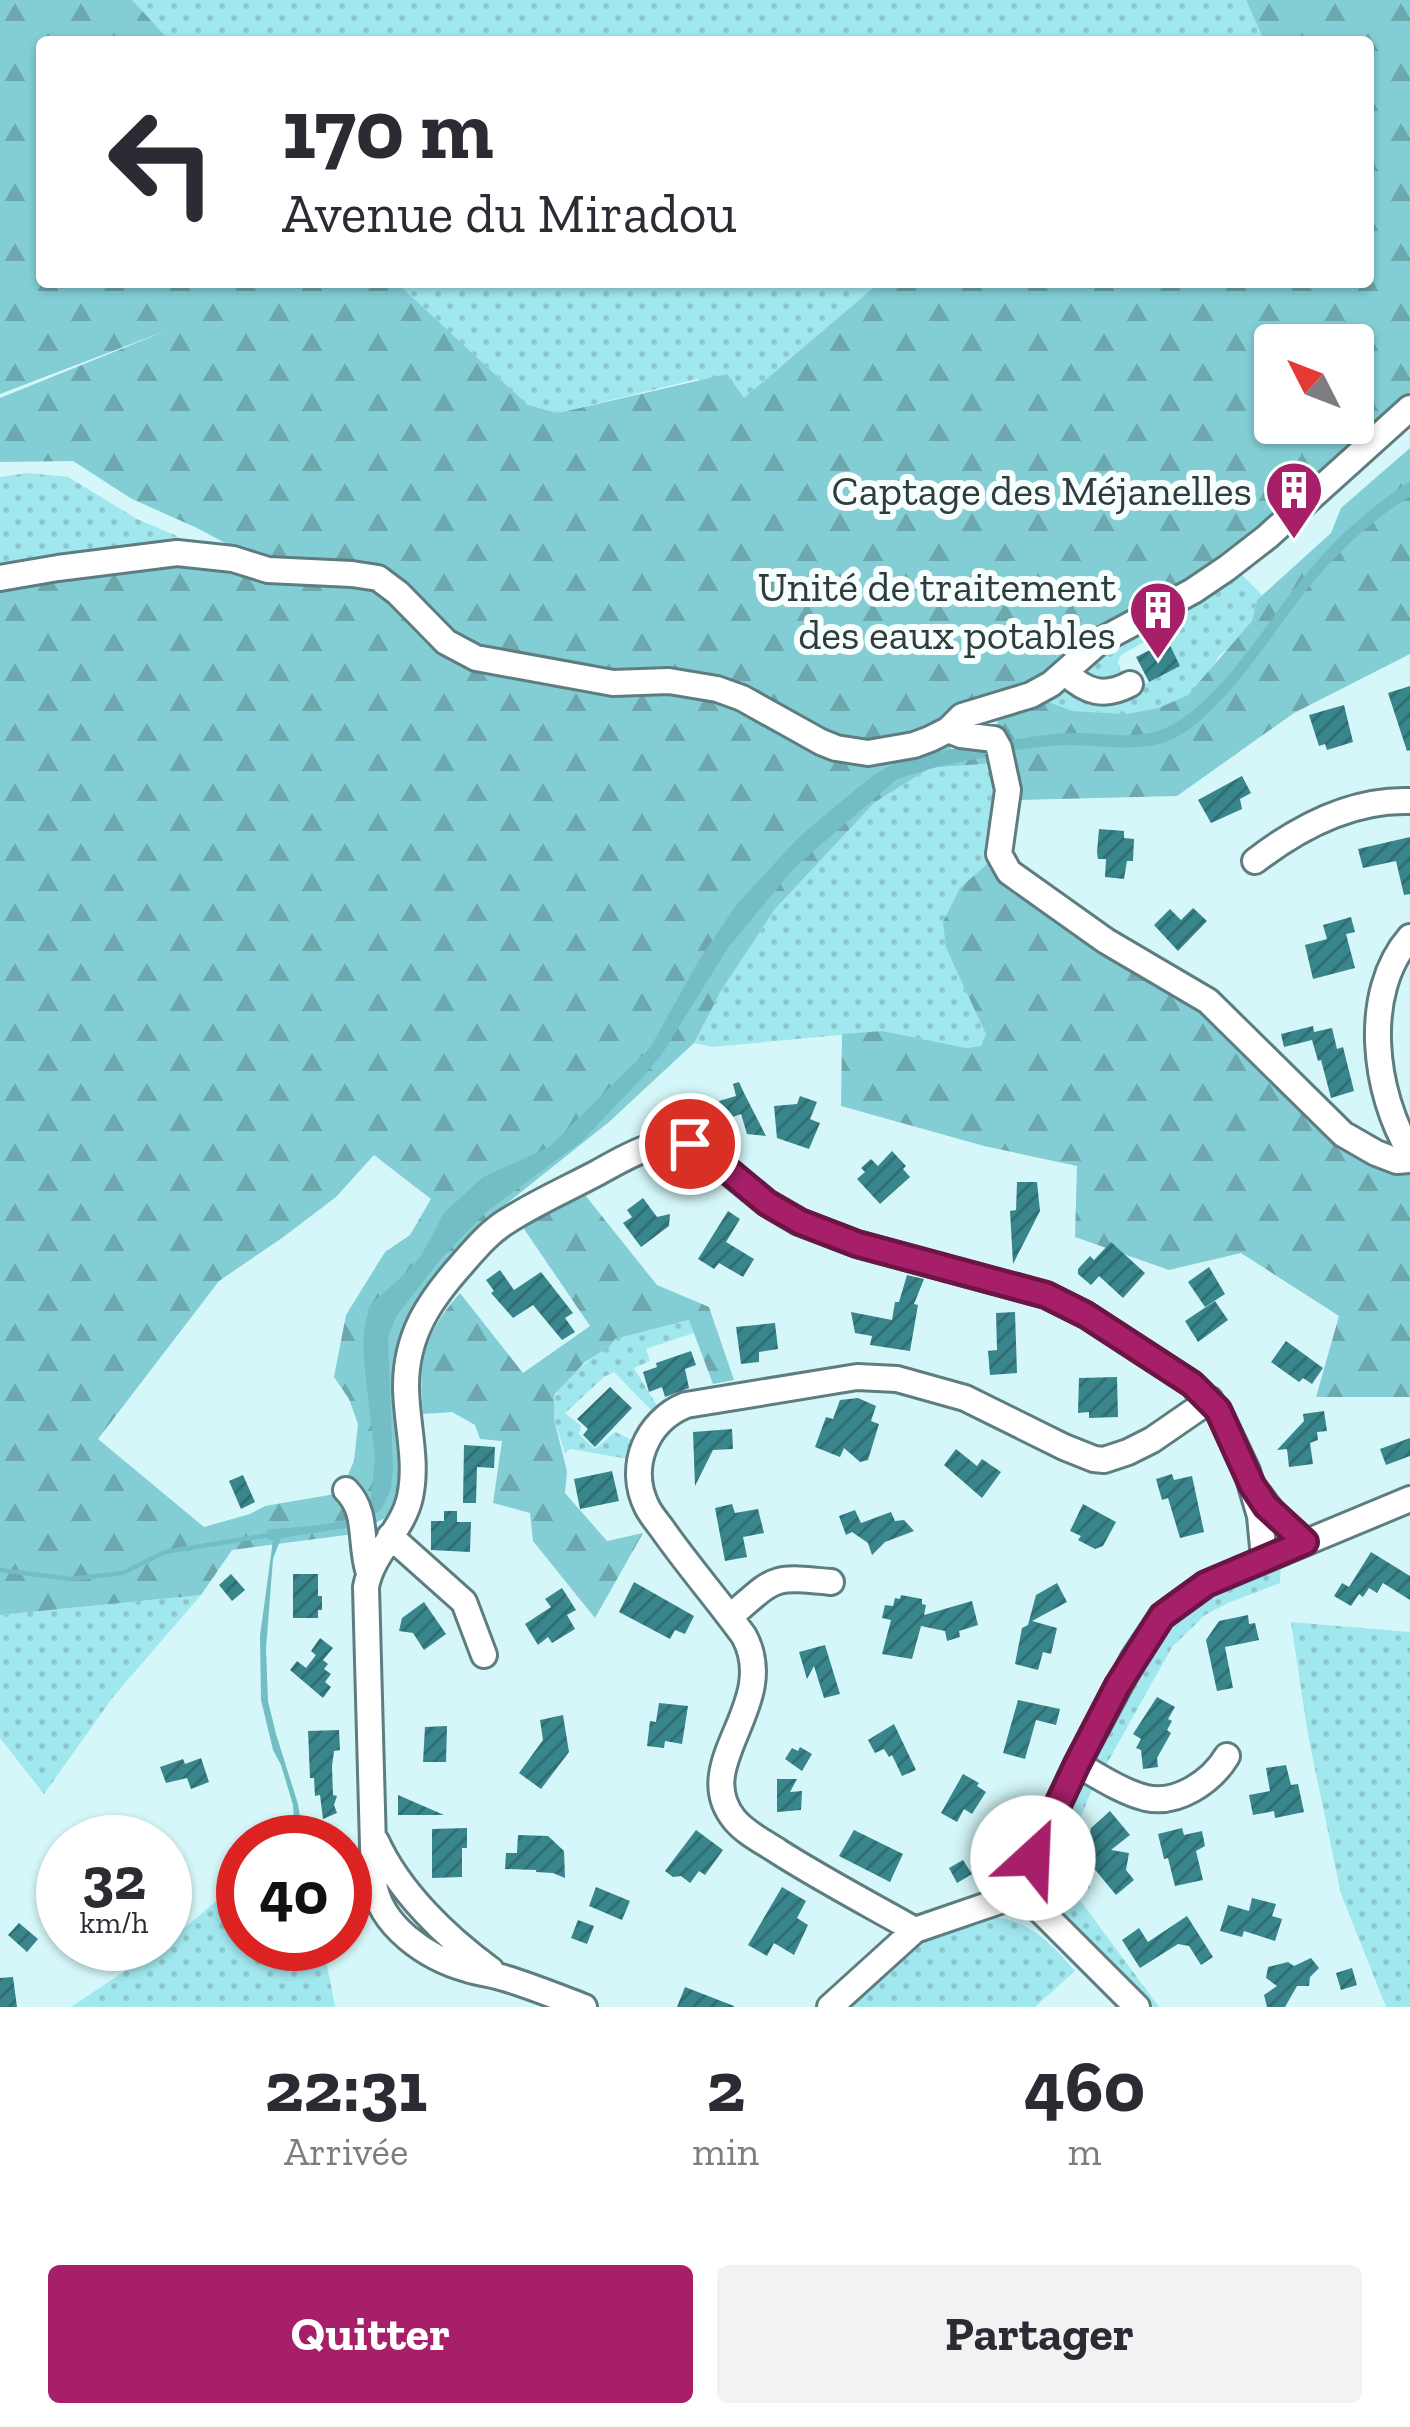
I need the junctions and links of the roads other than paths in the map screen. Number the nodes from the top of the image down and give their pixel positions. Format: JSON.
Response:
{"nodes":[{"id":1,"x":1410,"y":408,"type":"edge"},
{"id":2,"x":0,"y":578,"type":"edge"},
{"id":3,"x":1066,"y":673,"type":"junction"},
{"id":4,"x":1130,"y":684,"type":"dead end"},
{"id":5,"x":948,"y":730,"type":"junction"},
{"id":6,"x":1410,"y":801,"type":"edge"},
{"id":7,"x":1255,"y":860,"type":"dead end"},
{"id":8,"x":1410,"y":937,"type":"edge"},
{"id":9,"x":1410,"y":1156,"type":"edge"},
{"id":10,"x":1210,"y":1400,"type":"junction"},
{"id":11,"x":1252,"y":1485,"type":"junction"},
{"id":12,"x":346,"y":1490,"type":"dead end"},
{"id":13,"x":1410,"y":1499,"type":"edge"},
{"id":14,"x":390,"y":1536,"type":"junction"},
{"id":15,"x":1305,"y":1542,"type":"junction"},
{"id":16,"x":1264,"y":1558,"type":"junction"},
{"id":17,"x":369,"y":1573,"type":"junction"},
{"id":18,"x":831,"y":1582,"type":"dead end"},
{"id":19,"x":730,"y":1617,"type":"junction"},
{"id":20,"x":484,"y":1655,"type":"dead end"},
{"id":21,"x":1227,"y":1756,"type":"dead end"},
{"id":22,"x":1077,"y":1764,"type":"junction"},
{"id":23,"x":1023,"y":1893,"type":"junction"},
{"id":24,"x":914,"y":1930,"type":"junction"},
{"id":25,"x":584,"y":2007,"type":"edge"},
{"id":26,"x":830,"y":2007,"type":"edge"},
{"id":27,"x":1137,"y":2007,"type":"edge"}],
"edges":[{"from":1,"to":3,"type":"street"},
{"from":2,"to":5,"type":"street"},
{"from":3,"to":4,"type":"street"},
{"from":3,"to":5,"type":"street"},
{"from":5,"to":9,"type":"street"},
{"from":6,"to":7,"type":"street"},
{"from":8,"to":9,"type":"street"},
{"from":10,"to":11,"type":"street"},
{"from":10,"to":14,"type":"street"},
{"from":10,"to":19,"type":"street"},
{"from":11,"to":15,"type":"street"},
{"from":11,"to":16,"type":"street"},
{"from":12,"to":17,"type":"street"},
{"from":13,"to":15,"type":"street"},
{"from":14,"to":17,"type":"street"},
{"from":14,"to":20,"type":"street"},
{"from":15,"to":16,"type":"street"},
{"from":16,"to":22,"type":"street"},
{"from":17,"to":25,"type":"street"},
{"from":18,"to":19,"type":"street"},
{"from":19,"to":24,"type":"street"},
{"from":21,"to":22,"type":"street"},
{"from":22,"to":23,"type":"street"},
{"from":23,"to":24,"type":"street"},
{"from":23,"to":27,"type":"street"},
{"from":24,"to":26,"type":"street"}]}
